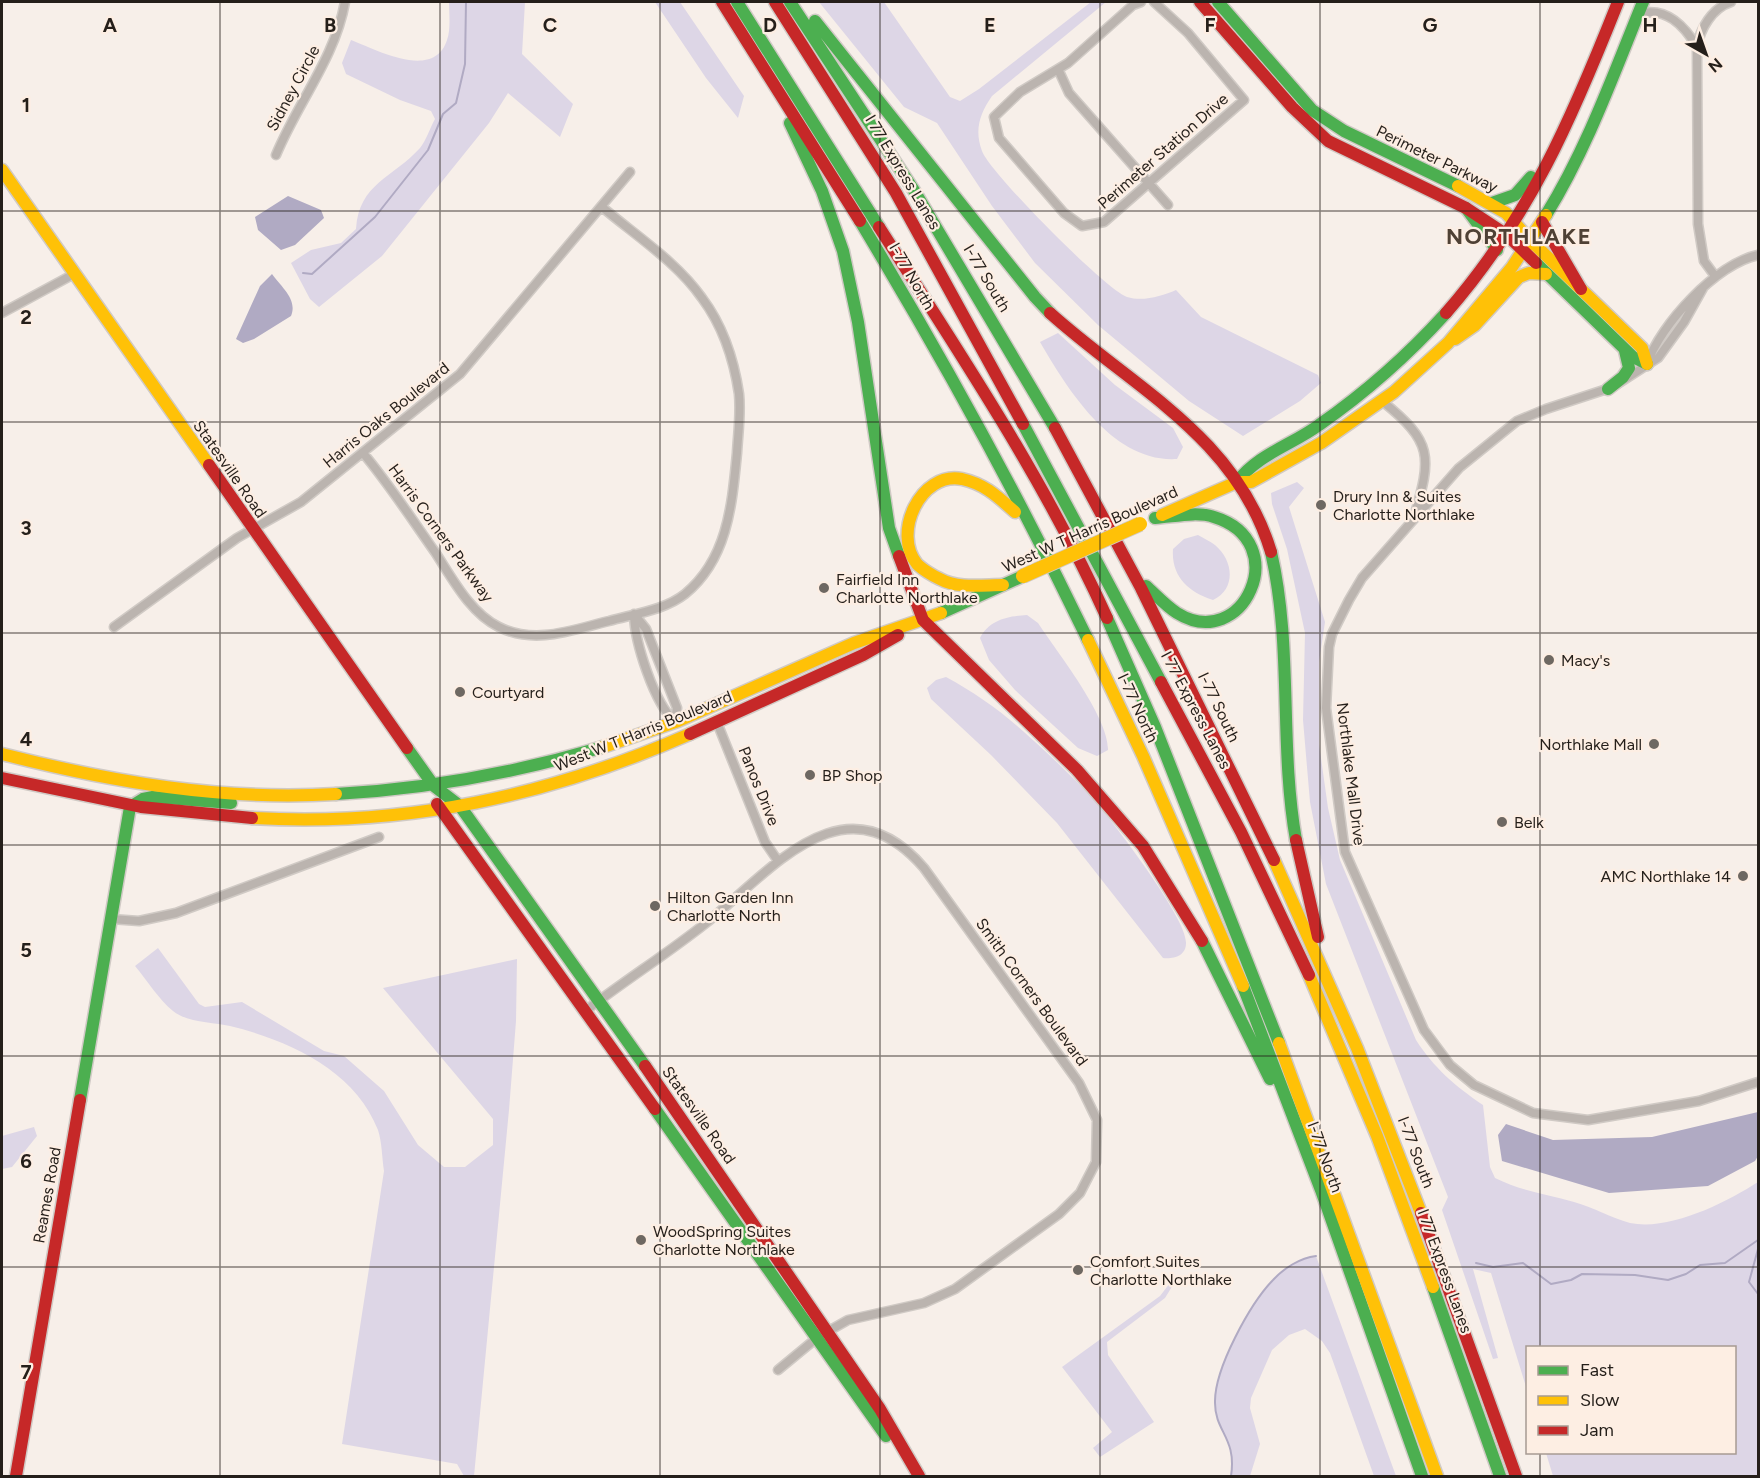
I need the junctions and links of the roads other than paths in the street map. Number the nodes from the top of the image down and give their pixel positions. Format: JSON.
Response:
{"nodes":[{"id":1,"x":345,"y":2,"type":"edge"},
{"id":2,"x":722,"y":2,"type":"edge"},
{"id":3,"x":737,"y":2,"type":"edge"},
{"id":4,"x":775,"y":2,"type":"edge"},
{"id":5,"x":790,"y":2,"type":"edge"},
{"id":6,"x":797,"y":2,"type":"edge"},
{"id":7,"x":1141,"y":2,"type":"edge"},
{"id":8,"x":1154,"y":2,"type":"edge"},
{"id":9,"x":1200,"y":2,"type":"edge"},
{"id":10,"x":1218,"y":2,"type":"edge"},
{"id":11,"x":1618,"y":2,"type":"edge"},
{"id":12,"x":1731,"y":2,"type":"edge"},
{"id":13,"x":1641,"y":8,"type":"edge"},
{"id":14,"x":1697,"y":47,"type":"junction"},
{"id":15,"x":757,"y":55,"type":"junction"},
{"id":16,"x":1058,"y":69,"type":"junction"},
{"id":17,"x":276,"y":154,"type":"dead end"},
{"id":18,"x":1553,"y":155,"type":"junction"},
{"id":19,"x":2,"y":170,"type":"edge"},
{"id":20,"x":630,"y":172,"type":"dead end"},
{"id":21,"x":1149,"y":183,"type":"junction"},
{"id":22,"x":1492,"y":204,"type":"junction"},
{"id":23,"x":1168,"y":205,"type":"dead end"},
{"id":24,"x":602,"y":207,"type":"junction"},
{"id":25,"x":1466,"y":208,"type":"junction"},
{"id":26,"x":1515,"y":222,"type":"junction"},
{"id":27,"x":1542,"y":222,"type":"junction"},
{"id":28,"x":1507,"y":235,"type":"junction"},
{"id":29,"x":1527,"y":246,"type":"junction"},
{"id":30,"x":1497,"y":250,"type":"junction"},
{"id":31,"x":1758,"y":255,"type":"edge"},
{"id":32,"x":74,"y":274,"type":"junction"},
{"id":33,"x":1546,"y":274,"type":"junction"},
{"id":34,"x":1715,"y":276,"type":"junction"},
{"id":35,"x":1581,"y":289,"type":"junction"},
{"id":36,"x":2,"y":313,"type":"edge"},
{"id":37,"x":1448,"y":343,"type":"junction"},
{"id":38,"x":1623,"y":347,"type":"junction"},
{"id":39,"x":1647,"y":364,"type":"junction"},
{"id":40,"x":1608,"y":388,"type":"junction"},
{"id":41,"x":1382,"y":401,"type":"junction"},
{"id":42,"x":363,"y":453,"type":"junction"},
{"id":43,"x":1237,"y":482,"type":"junction"},
{"id":44,"x":1155,"y":518,"type":"junction"},
{"id":45,"x":1413,"y":520,"type":"junction"},
{"id":46,"x":252,"y":530,"type":"junction"},
{"id":47,"x":1034,"y":533,"type":"junction"},
{"id":48,"x":1129,"y":565,"type":"junction"},
{"id":49,"x":1003,"y":585,"type":"junction"},
{"id":50,"x":634,"y":614,"type":"junction"},
{"id":51,"x":923,"y":620,"type":"junction"},
{"id":52,"x":114,"y":627,"type":"dead end"},
{"id":53,"x":716,"y":720,"type":"junction"},
{"id":54,"x":675,"y":722,"type":"junction"},
{"id":55,"x":2,"y":754,"type":"edge"},
{"id":56,"x":2,"y":778,"type":"edge"},
{"id":57,"x":434,"y":786,"type":"junction"},
{"id":58,"x":305,"y":796,"type":"junction"},
{"id":59,"x":460,"y":806,"type":"junction"},
{"id":60,"x":130,"y":807,"type":"junction"},
{"id":61,"x":438,"y":809,"type":"junction"},
{"id":62,"x":379,"y":837,"type":"dead end"},
{"id":63,"x":778,"y":861,"type":"junction"},
{"id":64,"x":111,"y":919,"type":"junction"},
{"id":65,"x":1330,"y":982,"type":"junction"},
{"id":66,"x":599,"y":1000,"type":"junction"},
{"id":67,"x":584,"y":1012,"type":"junction"},
{"id":68,"x":622,"y":1062,"type":"junction"},
{"id":69,"x":1758,"y":1082,"type":"edge"},
{"id":70,"x":640,"y":1088,"type":"junction"},
{"id":71,"x":665,"y":1094,"type":"junction"},
{"id":72,"x":675,"y":1109,"type":"junction"},
{"id":73,"x":1310,"y":1164,"type":"junction"},
{"id":74,"x":822,"y":1333,"type":"junction"},
{"id":75,"x":778,"y":1370,"type":"dead end"},
{"id":76,"x":16,"y":1476,"type":"edge"},
{"id":77,"x":917,"y":1476,"type":"edge"},
{"id":78,"x":1422,"y":1476,"type":"edge"},
{"id":79,"x":1437,"y":1476,"type":"edge"},
{"id":80,"x":1500,"y":1476,"type":"edge"},
{"id":81,"x":1516,"y":1476,"type":"edge"}],
"edges":[{"from":1,"to":17,"type":"street","name":"Sidney Circle"},
{"from":2,"to":15,"type":"main road","name":"I-77 North"},
{"from":3,"to":79,"type":"main road"},
{"from":4,"to":80,"type":"main road","name":"I 77 Express Lanes"},
{"from":5,"to":48,"type":"main road","name":"I-77 South"},
{"from":6,"to":43,"type":"main road"},
{"from":7,"to":16,"type":"street","name":"Perimeter Station Drive"},
{"from":8,"to":21,"type":"street","name":"Perimeter Station Drive"},
{"from":9,"to":25,"type":"main road","name":"Perimeter Parkway"},
{"from":10,"to":22,"type":"main road","name":"Perimeter Parkway"},
{"from":11,"to":18,"type":"main road","name":"West W T Harris Boulevard"},
{"from":12,"to":14,"type":"street"},
{"from":13,"to":14,"type":"street"},
{"from":13,"to":27,"type":"main road","name":"West W T Harris Boulevard"},
{"from":14,"to":34,"type":"street"},
{"from":15,"to":47,"type":"main road","name":"I-77 North"},
{"from":15,"to":51,"type":"main road"},
{"from":16,"to":21,"type":"street"},
{"from":16,"to":21,"type":"street","name":"Perimeter Station Drive"},
{"from":18,"to":22,"type":"main road"},
{"from":18,"to":26,"type":"main road","name":"West W T Harris Boulevard"},
{"from":19,"to":32,"type":"main road","name":"Statesville Road"},
{"from":20,"to":24,"type":"street","name":"Harris Oaks Boulevard"},
{"from":21,"to":23,"type":"street"},
{"from":22,"to":26,"type":"main road","name":"Perimeter Parkway"},
{"from":24,"to":42,"type":"street","name":"Harris Oaks Boulevard"},
{"from":24,"to":50,"type":"street","name":"Harris Corners Parkway"},
{"from":25,"to":28,"type":"main road","name":"Perimeter Parkway"},
{"from":25,"to":30,"type":"main road"},
{"from":26,"to":28,"type":"main road","name":"West W T Harris Boulevard"},
{"from":26,"to":29,"type":"main road","name":"Perimeter Parkway"},
{"from":27,"to":29,"type":"main road","name":"West W T Harris Boulevard"},
{"from":27,"to":35,"type":"main road"},
{"from":28,"to":29,"type":"main road","name":"Perimeter Parkway"},
{"from":28,"to":30,"type":"main road","name":"West W T Harris Boulevard"},
{"from":29,"to":33,"type":"main road","name":"Perimeter Parkway"},
{"from":29,"to":35,"type":"main road","name":"Perimeter Parkway"},
{"from":29,"to":37,"type":"main road","name":"West W T Harris Boulevard"},
{"from":30,"to":43,"type":"main road","name":"West W T Harris Boulevard"},
{"from":31,"to":34,"type":"street","name":"Northlake Mall Drive"},
{"from":32,"to":36,"type":"street"},
{"from":32,"to":46,"type":"main road","name":"Statesville Road"},
{"from":33,"to":37,"type":"main road"},
{"from":33,"to":38,"type":"main road","name":"Perimeter Parkway"},
{"from":34,"to":39,"type":"street","name":"Northlake Mall Drive"},
{"from":35,"to":39,"type":"main road","name":"Perimeter Parkway"},
{"from":37,"to":41,"type":"main road","name":"West W T Harris Boulevard"},
{"from":38,"to":39,"type":"main road","name":"Perimeter Parkway"},
{"from":38,"to":40,"type":"main road"},
{"from":39,"to":40,"type":"street","name":"Northlake Mall Drive"},
{"from":40,"to":45,"type":"street","name":"Northlake Mall Drive"},
{"from":41,"to":43,"type":"main road","name":"West W T Harris Boulevard"},
{"from":41,"to":45,"type":"street"},
{"from":42,"to":46,"type":"street","name":"Harris Oaks Boulevard"},
{"from":42,"to":50,"type":"street","name":"Harris Corners Parkway"},
{"from":43,"to":44,"type":"main road","name":"West W T Harris Boulevard"},
{"from":43,"to":65,"type":"main road"},
{"from":44,"to":48,"type":"main road"},
{"from":44,"to":49,"type":"main road","name":"West W T Harris Boulevard","bridge":true},
{"from":45,"to":69,"type":"street","name":"Northlake Mall Drive"},
{"from":46,"to":52,"type":"street","name":"Harris Oaks Boulevard"},
{"from":46,"to":57,"type":"main road","name":"Statesville Road"},
{"from":47,"to":49,"type":"main road"},
{"from":47,"to":73,"type":"main road","name":"I-77 North"},
{"from":48,"to":65,"type":"main road","name":"I-77 South"},
{"from":49,"to":51,"type":"main road","name":"West W T Harris Boulevard"},
{"from":50,"to":54,"type":"street"},
{"from":51,"to":53,"type":"main road","name":"West W T Harris Boulevard"},
{"from":51,"to":54,"type":"main road","name":"West W T Harris Boulevard"},
{"from":51,"to":73,"type":"main road"},
{"from":53,"to":59,"type":"main road","name":"West W T Harris Boulevard"},
{"from":53,"to":63,"type":"street","name":"Panos Drive"},
{"from":54,"to":57,"type":"main road","name":"West W T Harris Boulevard"},
{"from":55,"to":58,"type":"main road","name":"West W T Harris Boulevard"},
{"from":56,"to":60,"type":"main road","name":"West W T Harris Boulevard"},
{"from":57,"to":58,"type":"main road","name":"West W T Harris Boulevard"},
{"from":57,"to":59,"type":"main road","name":"Statesville Road"},
{"from":57,"to":61,"type":"main road","name":"Statesville Road"},
{"from":58,"to":60,"type":"main road"},
{"from":59,"to":61,"type":"main road","name":"West W T Harris Boulevard"},
{"from":59,"to":66,"type":"main road","name":"Statesville Road"},
{"from":60,"to":61,"type":"main road","name":"West W T Harris Boulevard"},
{"from":60,"to":64,"type":"main road","name":"Reames Road"},
{"from":61,"to":67,"type":"main road","name":"Statesville Road"},
{"from":62,"to":64,"type":"street"},
{"from":63,"to":66,"type":"street","name":"Smith Corners Boulevard"},
{"from":63,"to":74,"type":"street","name":"Smith Corners Boulevard"},
{"from":64,"to":76,"type":"main road","name":"Reames Road"},
{"from":65,"to":81,"type":"main road","name":"I-77 South"},
{"from":66,"to":67,"type":"street","name":"Smith Corners Boulevard"},
{"from":66,"to":71,"type":"main road","name":"Statesville Road"},
{"from":67,"to":68,"type":"main road","name":"Statesville Road"},
{"from":68,"to":70,"type":"main road","name":"Statesville Road"},
{"from":68,"to":71,"type":"main road"},
{"from":70,"to":72,"type":"main road"},
{"from":70,"to":74,"type":"main road","name":"Statesville Road"},
{"from":71,"to":72,"type":"main road","name":"Statesville Road"},
{"from":72,"to":74,"type":"main road","name":"Statesville Road"},
{"from":73,"to":78,"type":"main road","name":"I-77 North"},
{"from":74,"to":75,"type":"street","name":"Smith Corners Boulevard"},
{"from":74,"to":77,"type":"main road","name":"Statesville Road"}]}
